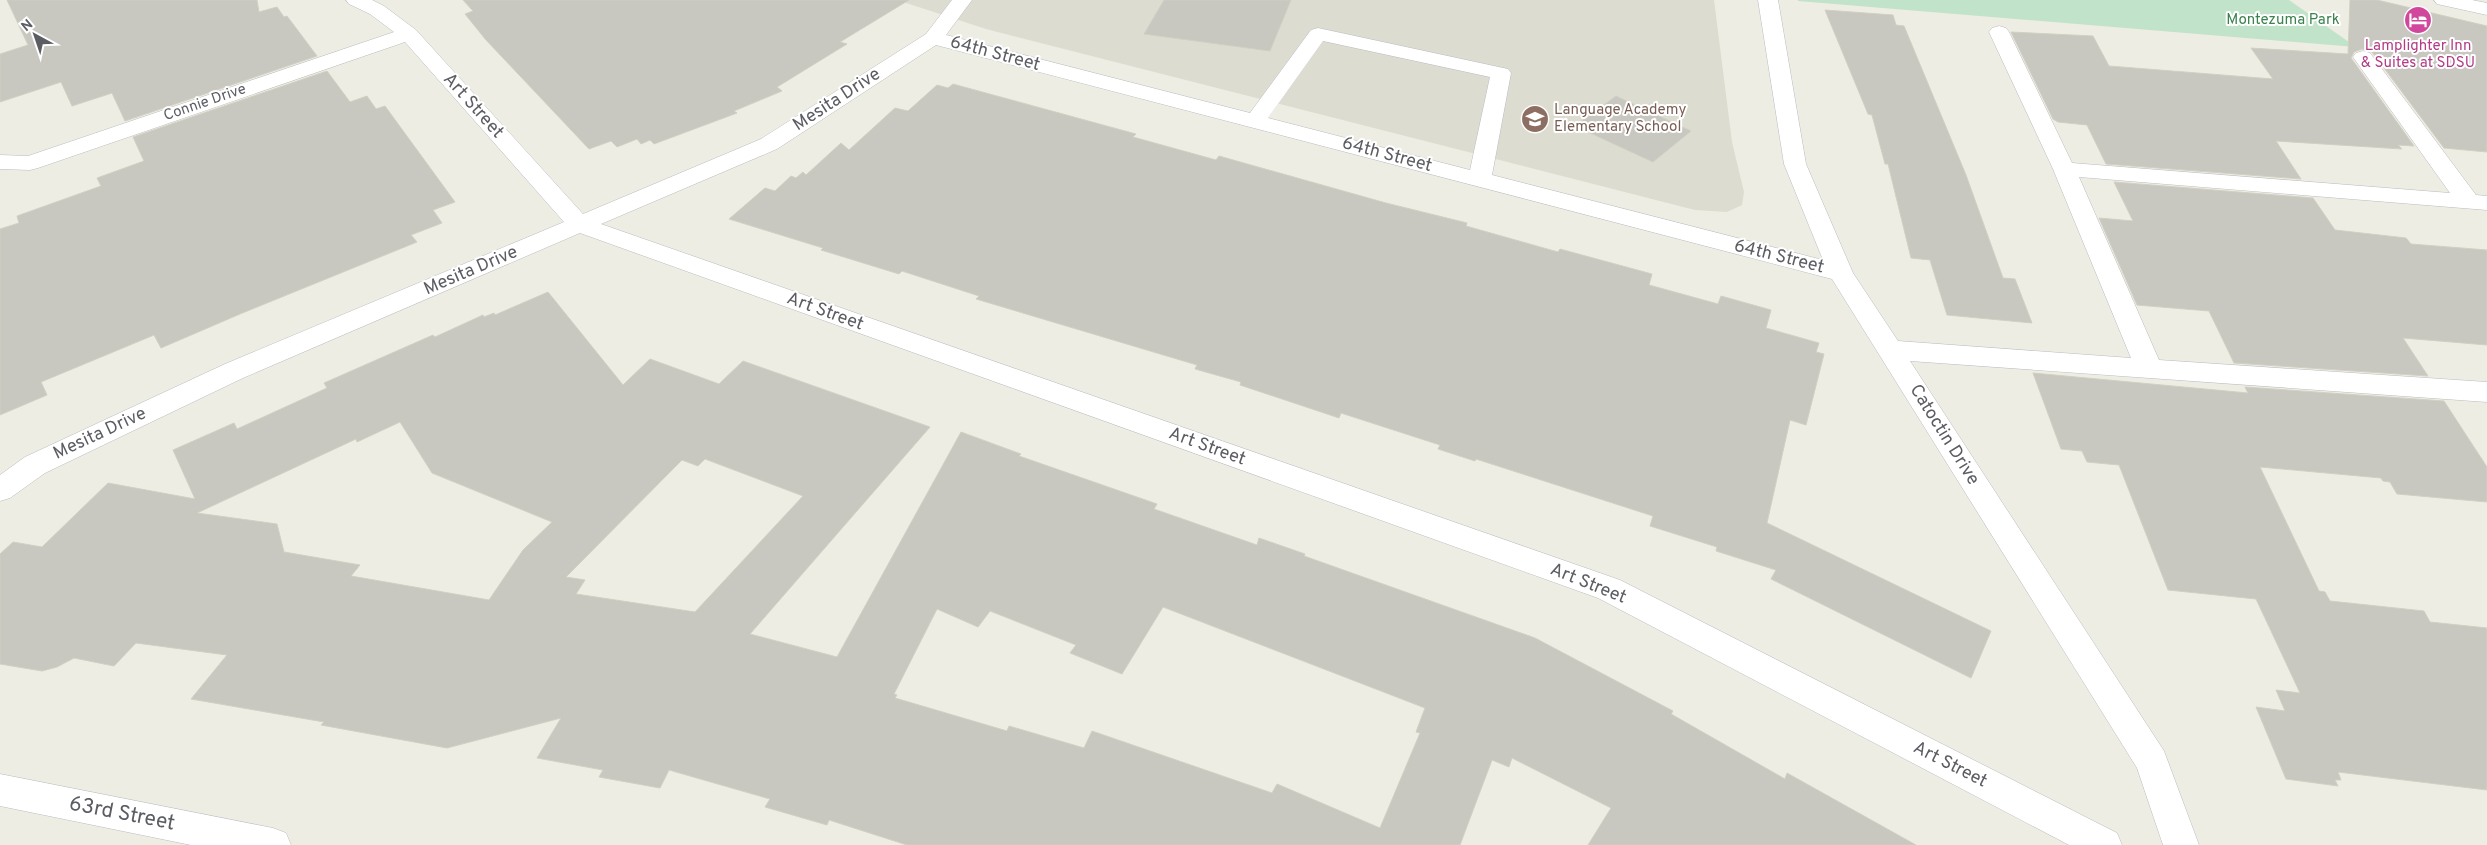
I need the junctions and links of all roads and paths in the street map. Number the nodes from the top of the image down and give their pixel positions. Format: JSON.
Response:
{"nodes":[{"id":1,"x":356,"y":0,"type":"edge"},
{"id":2,"x":962,"y":0,"type":"edge"},
{"id":3,"x":1768,"y":0,"type":"edge"},
{"id":4,"x":2444,"y":0,"type":"edge"},
{"id":5,"x":2487,"y":9,"type":"edge"},
{"id":6,"x":2000,"y":32,"type":"dead end"},
{"id":7,"x":409,"y":34,"type":"junction"},
{"id":8,"x":933,"y":38,"type":"junction"},
{"id":9,"x":2363,"y":57,"type":"dead end"},
{"id":10,"x":1255,"y":121,"type":"junction"},
{"id":11,"x":0,"y":162,"type":"edge"},
{"id":12,"x":2064,"y":169,"type":"junction"},
{"id":13,"x":1480,"y":179,"type":"junction"},
{"id":14,"x":2482,"y":203,"type":"edge"},
{"id":15,"x":580,"y":225,"type":"junction"},
{"id":16,"x":1841,"y":273,"type":"junction"},
{"id":17,"x":1890,"y":350,"type":"junction"},
{"id":18,"x":2149,"y":368,"type":"junction"},
{"id":19,"x":2487,"y":392,"type":"edge"},
{"id":20,"x":0,"y":490,"type":"edge"},
{"id":21,"x":0,"y":790,"type":"edge"},
{"id":22,"x":273,"y":845,"type":"edge"},
{"id":23,"x":2104,"y":845,"type":"edge"},
{"id":24,"x":2181,"y":845,"type":"edge"}],
"edges":[{"from":1,"to":7,"type":"street","name":"Art Street"},
{"from":2,"to":8,"type":"street","name":"Mesita Drive"},
{"from":3,"to":16,"type":"street","name":"Catoctin Drive"},
{"from":4,"to":5,"type":"street"},
{"from":6,"to":12,"type":"street"},
{"from":7,"to":11,"type":"street","name":"Connie Drive"},
{"from":7,"to":15,"type":"street","name":"Art Street"},
{"from":8,"to":10,"type":"street","name":"64th Street"},
{"from":8,"to":15,"type":"street","name":"Mesita Drive"},
{"from":9,"to":14,"type":"street"},
{"from":10,"to":13,"type":"street","name":"64th Street"},
{"from":10,"to":13,"type":"street"},
{"from":12,"to":14,"type":"street"},
{"from":12,"to":18,"type":"street"},
{"from":13,"to":16,"type":"street","name":"64th Street"},
{"from":15,"to":20,"type":"street","name":"Mesita Drive"},
{"from":15,"to":23,"type":"street","name":"Art Street"},
{"from":16,"to":17,"type":"street","name":"Catoctin Drive"},
{"from":17,"to":18,"type":"street"},
{"from":17,"to":24,"type":"street","name":"Catoctin Drive"},
{"from":18,"to":19,"type":"street"},
{"from":21,"to":22,"type":"street","name":"63rd Street"}]}
